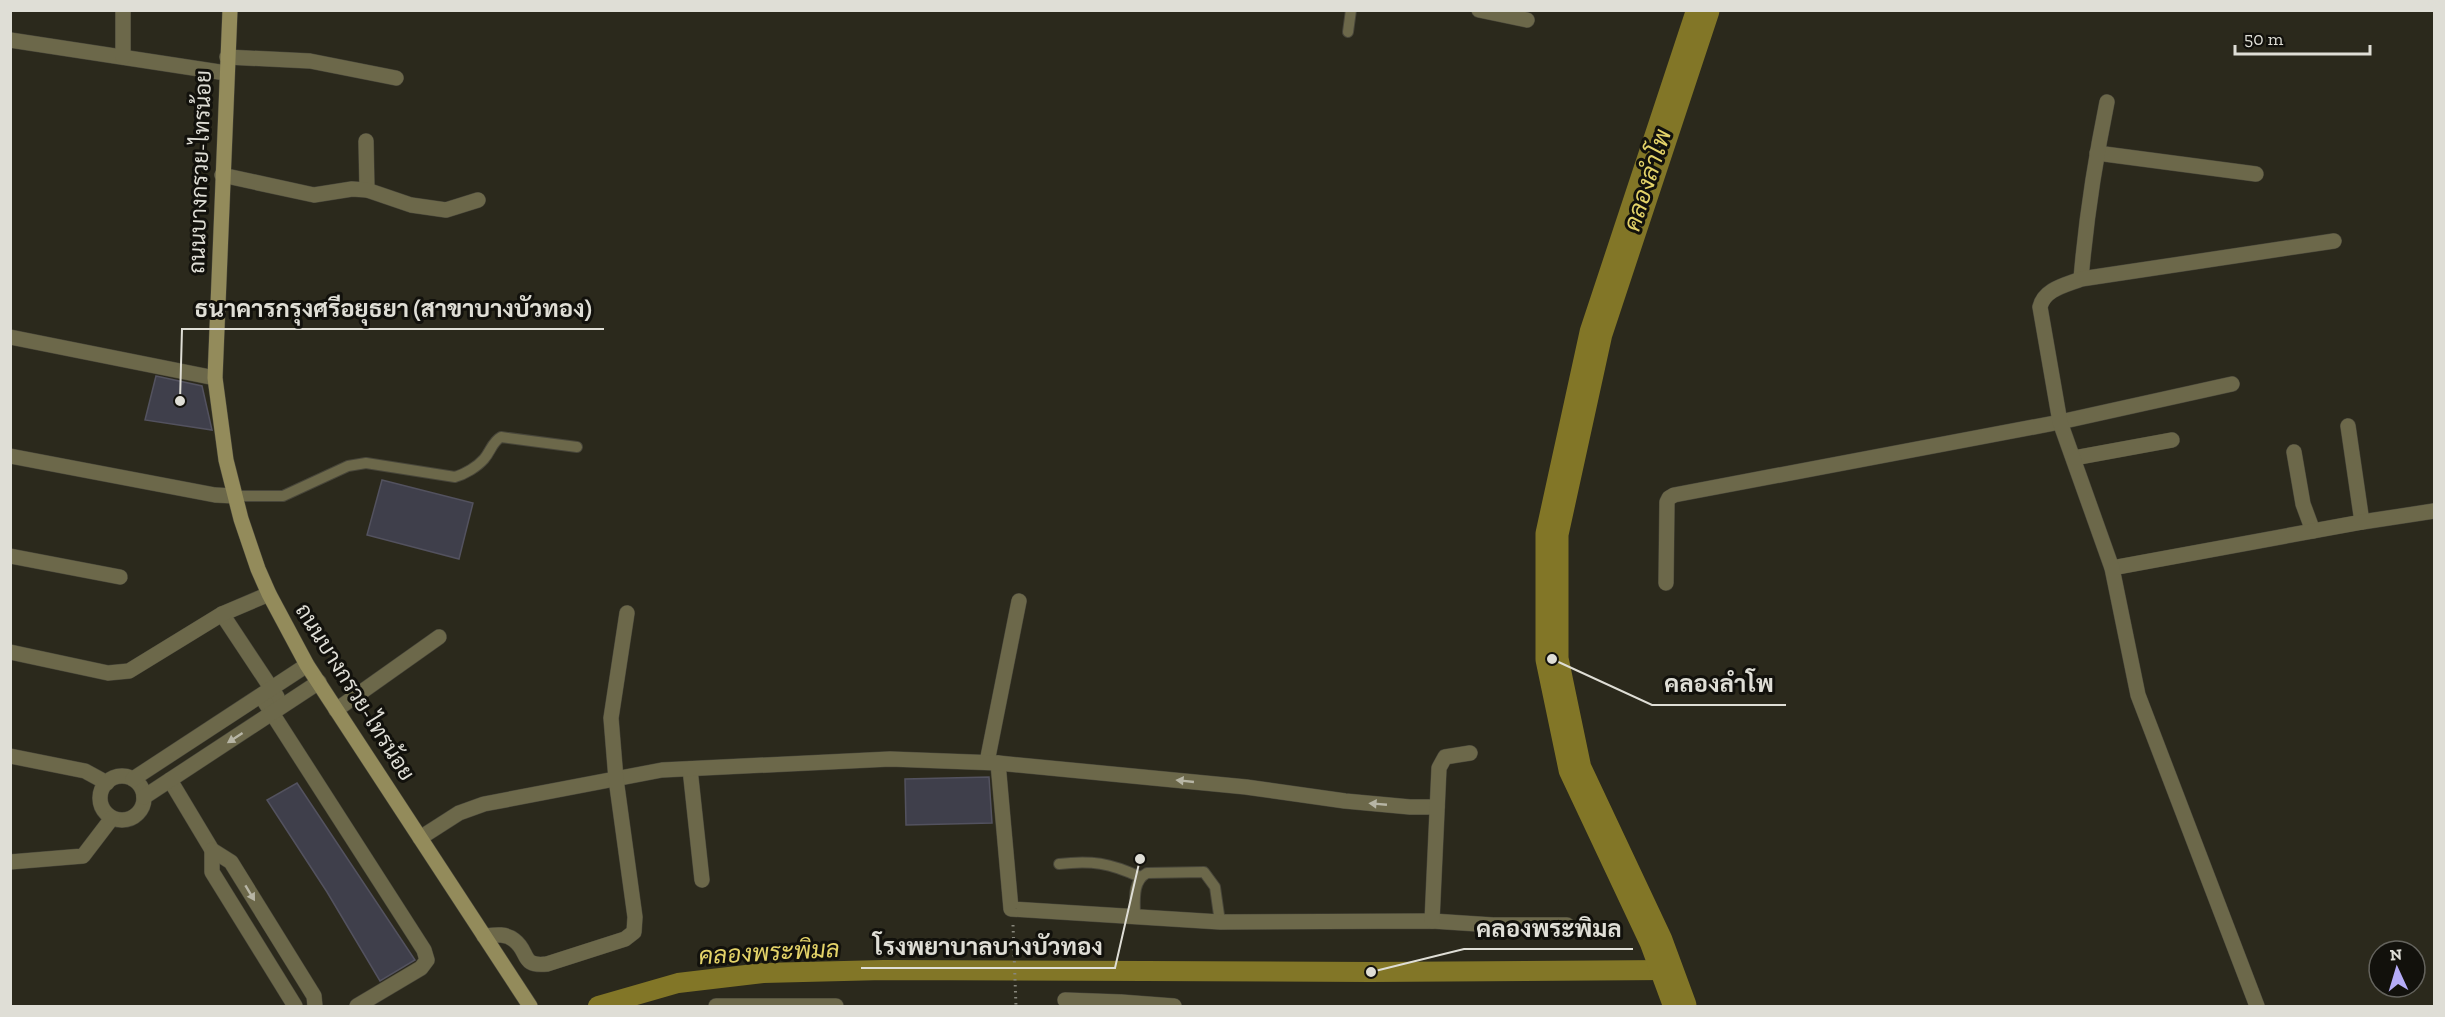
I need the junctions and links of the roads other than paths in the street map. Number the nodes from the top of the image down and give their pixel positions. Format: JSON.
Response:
{"nodes":[{"id":1,"x":123,"y":10,"type":"edge"},
{"id":2,"x":230,"y":10,"type":"edge"},
{"id":3,"x":1351,"y":10,"type":"edge"},
{"id":4,"x":1479,"y":10,"type":"edge"},
{"id":5,"x":1527,"y":20,"type":"dead end"},
{"id":6,"x":1348,"y":32,"type":"dead end"},
{"id":7,"x":10,"y":39,"type":"edge"},
{"id":8,"x":123,"y":57,"type":"junction"},
{"id":9,"x":226,"y":65,"type":"junction"},
{"id":10,"x":396,"y":78,"type":"dead end"},
{"id":11,"x":2108,"y":102,"type":"dead end"},
{"id":12,"x":366,"y":141,"type":"dead end"},
{"id":13,"x":2097,"y":153,"type":"junction"},
{"id":14,"x":2256,"y":174,"type":"dead end"},
{"id":15,"x":222,"y":175,"type":"junction"},
{"id":16,"x":367,"y":190,"type":"junction"},
{"id":17,"x":478,"y":200,"type":"dead end"},
{"id":18,"x":2334,"y":241,"type":"dead end"},
{"id":19,"x":2081,"y":279,"type":"junction"},
{"id":20,"x":10,"y":337,"type":"edge"},
{"id":21,"x":215,"y":378,"type":"junction"},
{"id":22,"x":2232,"y":384,"type":"dead end"},
{"id":23,"x":2060,"y":422,"type":"junction"},
{"id":24,"x":2348,"y":426,"type":"dead end"},
{"id":25,"x":2172,"y":440,"type":"dead end"},
{"id":26,"x":577,"y":447,"type":"dead end"},
{"id":27,"x":2294,"y":452,"type":"dead end"},
{"id":28,"x":10,"y":456,"type":"edge"},
{"id":29,"x":2074,"y":458,"type":"junction"},
{"id":30,"x":235,"y":496,"type":"junction"},
{"id":31,"x":2434,"y":511,"type":"edge"},
{"id":32,"x":2362,"y":522,"type":"junction"},
{"id":33,"x":2313,"y":531,"type":"junction"},
{"id":34,"x":10,"y":556,"type":"edge"},
{"id":35,"x":2112,"y":568,"type":"junction"},
{"id":36,"x":120,"y":576,"type":"dead end"},
{"id":37,"x":1666,"y":583,"type":"dead end"},
{"id":38,"x":269,"y":594,"type":"junction"},
{"id":39,"x":1019,"y":600,"type":"dead end"},
{"id":40,"x":627,"y":613,"type":"dead end"},
{"id":41,"x":222,"y":614,"type":"junction"},
{"id":42,"x":438,"y":637,"type":"dead end"},
{"id":43,"x":10,"y":652,"type":"edge"},
{"id":44,"x":307,"y":665,"type":"junction"},
{"id":45,"x":319,"y":682,"type":"junction"},
{"id":46,"x":267,"y":692,"type":"junction"},
{"id":47,"x":277,"y":710,"type":"junction"},
{"id":48,"x":336,"y":710,"type":"junction"},
{"id":49,"x":1470,"y":753,"type":"dead end"},
{"id":50,"x":10,"y":756,"type":"edge"},
{"id":51,"x":992,"y":763,"type":"junction"},
{"id":52,"x":690,"y":770,"type":"junction"},
{"id":53,"x":616,"y":778,"type":"junction"},
{"id":54,"x":133,"y":779,"type":"junction"},
{"id":55,"x":170,"y":780,"type":"junction"},
{"id":56,"x":107,"y":783,"type":"junction"},
{"id":57,"x":144,"y":798,"type":"junction"},
{"id":58,"x":1437,"y":807,"type":"junction"},
{"id":59,"x":112,"y":818,"type":"junction"},
{"id":60,"x":420,"y":838,"type":"junction"},
{"id":61,"x":212,"y":850,"type":"junction"},
{"id":62,"x":10,"y":862,"type":"edge"},
{"id":63,"x":1059,"y":864,"type":"dead end"},
{"id":64,"x":1140,"y":877,"type":"junction"},
{"id":65,"x":702,"y":880,"type":"dead end"},
{"id":66,"x":1135,"y":916,"type":"junction"},
{"id":67,"x":1432,"y":921,"type":"junction"},
{"id":68,"x":1220,"y":922,"type":"junction"},
{"id":69,"x":1567,"y":925,"type":"dead end"},
{"id":70,"x":274,"y":933,"type":"junction"},
{"id":71,"x":484,"y":936,"type":"junction"},
{"id":72,"x":257,"y":945,"type":"junction"},
{"id":73,"x":1065,"y":1000,"type":"dead end"},
{"id":74,"x":295,"y":1006,"type":"edge"},
{"id":75,"x":315,"y":1006,"type":"edge"},
{"id":76,"x":357,"y":1006,"type":"edge"},
{"id":77,"x":530,"y":1006,"type":"edge"},
{"id":78,"x":717,"y":1006,"type":"edge"},
{"id":79,"x":777,"y":1006,"type":"edge"},
{"id":80,"x":836,"y":1006,"type":"edge"},
{"id":81,"x":1174,"y":1006,"type":"edge"},
{"id":82,"x":2257,"y":1006,"type":"edge"}],
"edges":[{"from":1,"to":8,"type":"street"},
{"from":2,"to":9,"type":"main road","name":"ถนนบางกรวย-ไทรน้อย"},
{"from":3,"to":6,"type":"lane"},
{"from":4,"to":5,"type":"street"},
{"from":7,"to":8,"type":"street"},
{"from":8,"to":9,"type":"street"},
{"from":9,"to":10,"type":"street"},
{"from":9,"to":15,"type":"main road","name":"ถนนบางกรวย-ไทรน้อย"},
{"from":11,"to":13,"type":"street"},
{"from":12,"to":16,"type":"street"},
{"from":13,"to":14,"type":"street"},
{"from":13,"to":19,"type":"street"},
{"from":15,"to":16,"type":"street"},
{"from":15,"to":21,"type":"main road","name":"ถนนบางกรวย-ไทรน้อย"},
{"from":16,"to":17,"type":"street"},
{"from":18,"to":19,"type":"street"},
{"from":19,"to":23,"type":"street"},
{"from":20,"to":21,"type":"street"},
{"from":21,"to":30,"type":"main road","name":"ถนนบางกรวย-ไทรน้อย"},
{"from":22,"to":23,"type":"street"},
{"from":23,"to":29,"type":"street"},
{"from":23,"to":37,"type":"street"},
{"from":24,"to":32,"type":"street"},
{"from":25,"to":29,"type":"street"},
{"from":26,"to":30,"type":"lane"},
{"from":27,"to":33,"type":"street"},
{"from":28,"to":30,"type":"street"},
{"from":29,"to":35,"type":"street"},
{"from":30,"to":38,"type":"main road","name":"ถนนบางกรวย-ไทรน้อย"},
{"from":31,"to":32,"type":"street"},
{"from":32,"to":33,"type":"street"},
{"from":33,"to":35,"type":"street"},
{"from":34,"to":36,"type":"street"},
{"from":35,"to":82,"type":"street"},
{"from":38,"to":41,"type":"street"},
{"from":38,"to":44,"type":"main road","name":"ถนนบางกรวย-ไทรน้อย"},
{"from":39,"to":51,"type":"street"},
{"from":40,"to":53,"type":"street"},
{"from":41,"to":43,"type":"street"},
{"from":41,"to":46,"type":"street"},
{"from":42,"to":48,"type":"street"},
{"from":44,"to":45,"type":"main road","name":"ถนนบางกรวย-ไทรน้อย"},
{"from":44,"to":46,"type":"street"},
{"from":45,"to":47,"type":"street"},
{"from":45,"to":48,"type":"main road","name":"ถนนบางกรวย-ไทรน้อย"},
{"from":46,"to":47,"type":"street"},
{"from":46,"to":54,"type":"street"},
{"from":47,"to":55,"type":"street","one_way":true},
{"from":47,"to":76,"type":"street"},
{"from":48,"to":60,"type":"main road","name":"ถนนบางกรวย-ไทรน้อย"},
{"from":49,"to":58,"type":"street"},
{"from":50,"to":56,"type":"street"},
{"from":51,"to":52,"type":"street"},
{"from":58,"to":51,"type":"street","one_way":true},
{"from":51,"to":66,"type":"street"},
{"from":52,"to":53,"type":"street"},
{"from":52,"to":65,"type":"street"},
{"from":53,"to":60,"type":"street"},
{"from":53,"to":71,"type":"street"},
{"from":54,"to":56,"type":"street"},
{"from":54,"to":57,"type":"street"},
{"from":55,"to":57,"type":"street"},
{"from":55,"to":61,"type":"street"},
{"from":56,"to":59,"type":"street"},
{"from":57,"to":59,"type":"street"},
{"from":58,"to":67,"type":"street"},
{"from":59,"to":62,"type":"street"},
{"from":60,"to":71,"type":"main road","name":"ถนนบางกรวย-ไทรน้อย"},
{"from":61,"to":70,"type":"street","one_way":true},
{"from":61,"to":72,"type":"street"},
{"from":63,"to":64,"type":"lane"},
{"from":64,"to":66,"type":"lane"},
{"from":64,"to":68,"type":"lane"},
{"from":66,"to":68,"type":"street"},
{"from":67,"to":68,"type":"street"},
{"from":67,"to":69,"type":"street"},
{"from":70,"to":72,"type":"street"},
{"from":70,"to":75,"type":"street"},
{"from":71,"to":77,"type":"main road","name":"ถนนบางกรวย-ไทรน้อย"},
{"from":72,"to":74,"type":"street"},
{"from":73,"to":81,"type":"street"},
{"from":78,"to":79,"type":"street"},
{"from":79,"to":80,"type":"street"}]}
